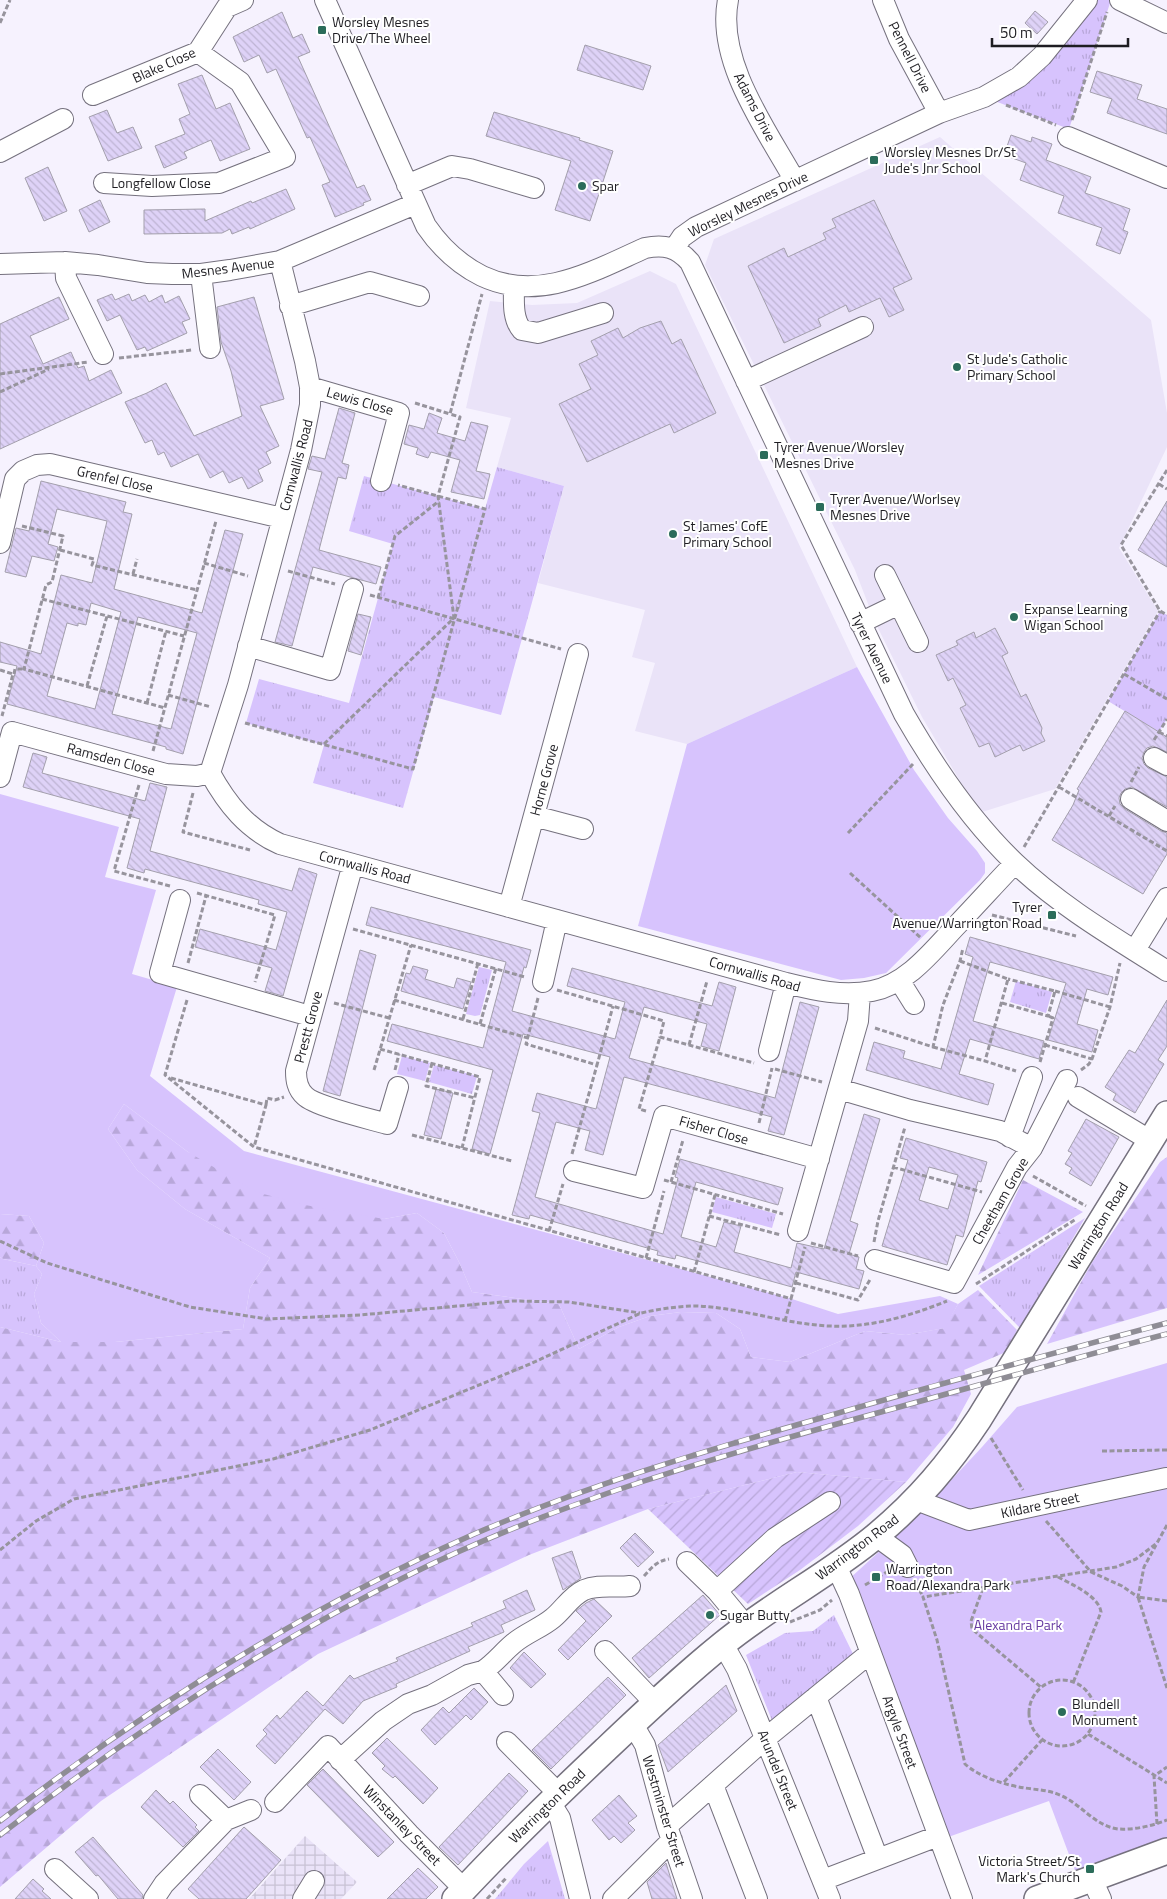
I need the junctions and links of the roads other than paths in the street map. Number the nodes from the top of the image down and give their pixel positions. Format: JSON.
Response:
{"nodes":[{"id":1,"x":325,"y":0,"type":"edge"},
{"id":2,"x":728,"y":0,"type":"edge"},
{"id":3,"x":883,"y":0,"type":"edge"},
{"id":4,"x":1087,"y":0,"type":"edge"},
{"id":5,"x":231,"y":2,"type":"edge"},
{"id":6,"x":1114,"y":5,"type":"edge"},
{"id":7,"x":1167,"y":23,"type":"edge"},
{"id":8,"x":198,"y":52,"type":"junction"},
{"id":9,"x":93,"y":95,"type":"dead end"},
{"id":10,"x":939,"y":113,"type":"junction"},
{"id":11,"x":63,"y":119,"type":"dead end"},
{"id":12,"x":1068,"y":133,"type":"road end"},
{"id":13,"x":0,"y":152,"type":"edge"},
{"id":14,"x":1167,"y":178,"type":"edge"},
{"id":15,"x":794,"y":181,"type":"junction"},
{"id":16,"x":104,"y":183,"type":"dead end"},
{"id":17,"x":407,"y":185,"type":"junction"},
{"id":18,"x":534,"y":188,"type":"dead end"},
{"id":19,"x":415,"y":204,"type":"junction"},
{"id":20,"x":674,"y":249,"type":"junction"},
{"id":21,"x":65,"y":262,"type":"junction"},
{"id":22,"x":280,"y":262,"type":"junction"},
{"id":23,"x":0,"y":264,"type":"edge"},
{"id":24,"x":200,"y":274,"type":"junction"},
{"id":25,"x":514,"y":286,"type":"junction"},
{"id":26,"x":419,"y":296,"type":"dead end"},
{"id":27,"x":290,"y":306,"type":"junction"},
{"id":28,"x":602,"y":313,"type":"dead end"},
{"id":29,"x":863,"y":327,"type":"dead end"},
{"id":30,"x":210,"y":348,"type":"dead end"},
{"id":31,"x":103,"y":354,"type":"dead end"},
{"id":32,"x":746,"y":381,"type":"junction"},
{"id":33,"x":310,"y":387,"type":"junction"},
{"id":34,"x":8,"y":477,"type":"edge"},
{"id":35,"x":381,"y":480,"type":"road end"},
{"id":36,"x":282,"y":518,"type":"junction"},
{"id":37,"x":0,"y":543,"type":"edge"},
{"id":38,"x":884,"y":575,"type":"dead end"},
{"id":39,"x":353,"y":589,"type":"road end"},
{"id":40,"x":899,"y":604,"type":"junction"},
{"id":41,"x":860,"y":622,"type":"junction"},
{"id":42,"x":918,"y":642,"type":"dead end"},
{"id":43,"x":248,"y":646,"type":"junction"},
{"id":44,"x":578,"y":654,"type":"road end"},
{"id":45,"x":4,"y":728,"type":"edge"},
{"id":46,"x":204,"y":774,"type":"junction"},
{"id":47,"x":0,"y":777,"type":"edge"},
{"id":48,"x":1131,"y":799,"type":"dead end"},
{"id":49,"x":534,"y":816,"type":"junction"},
{"id":50,"x":1167,"y":821,"type":"edge"},
{"id":51,"x":583,"y":829,"type":"dead end"},
{"id":52,"x":1015,"y":863,"type":"junction"},
{"id":53,"x":354,"y":864,"type":"junction"},
{"id":54,"x":1167,"y":898,"type":"edge"},
{"id":55,"x":180,"y":900,"type":"dead end"},
{"id":56,"x":509,"y":907,"type":"junction"},
{"id":57,"x":557,"y":920,"type":"junction"},
{"id":58,"x":1134,"y":950,"type":"junction"},
{"id":59,"x":1167,"y":971,"type":"edge"},
{"id":60,"x":899,"y":980,"type":"junction"},
{"id":61,"x":543,"y":982,"type":"road end"},
{"id":62,"x":786,"y":983,"type":"junction"},
{"id":63,"x":860,"y":993,"type":"junction"},
{"id":64,"x":914,"y":1004,"type":"dead end"},
{"id":65,"x":313,"y":1006,"type":"junction"},
{"id":66,"x":771,"y":1060,"type":"road end"},
{"id":67,"x":1032,"y":1077,"type":"road end"},
{"id":68,"x":1067,"y":1080,"type":"road end"},
{"id":69,"x":396,"y":1081,"type":"road end"},
{"id":70,"x":839,"y":1088,"type":"junction"},
{"id":71,"x":1078,"y":1097,"type":"dead end"},
{"id":72,"x":1167,"y":1114,"type":"edge"},
{"id":73,"x":1010,"y":1137,"type":"junction"},
{"id":74,"x":1151,"y":1141,"type":"junction"},
{"id":75,"x":1032,"y":1148,"type":"junction"},
{"id":76,"x":819,"y":1159,"type":"junction"},
{"id":77,"x":570,"y":1169,"type":"road end"},
{"id":78,"x":795,"y":1229,"type":"road end"},
{"id":79,"x":878,"y":1261,"type":"road end"},
{"id":80,"x":1166,"y":1478,"type":"edge"},
{"id":81,"x":916,"y":1500,"type":"junction"},
{"id":82,"x":830,"y":1502,"type":"dead end"},
{"id":83,"x":876,"y":1536,"type":"junction"},
{"id":84,"x":687,"y":1562,"type":"road end"},
{"id":85,"x":907,"y":1564,"type":"road end"},
{"id":86,"x":836,"y":1566,"type":"junction"},
{"id":87,"x":630,"y":1586,"type":"road end"},
{"id":88,"x":717,"y":1591,"type":"junction"},
{"id":89,"x":746,"y":1626,"type":"junction"},
{"id":90,"x":723,"y":1644,"type":"junction"},
{"id":91,"x":605,"y":1650,"type":"dead end"},
{"id":92,"x":870,"y":1653,"type":"junction"},
{"id":93,"x":483,"y":1671,"type":"junction"},
{"id":94,"x":503,"y":1695,"type":"dead end"},
{"id":95,"x":816,"y":1697,"type":"junction"},
{"id":96,"x":655,"y":1703,"type":"junction"},
{"id":97,"x":630,"y":1726,"type":"junction"},
{"id":98,"x":766,"y":1738,"type":"junction"},
{"id":99,"x":507,"y":1742,"type":"dead end"},
{"id":100,"x":334,"y":1753,"type":"junction"},
{"id":101,"x":713,"y":1785,"type":"junction"},
{"id":102,"x":200,"y":1796,"type":"dead end"},
{"id":103,"x":555,"y":1798,"type":"junction"},
{"id":104,"x":275,"y":1802,"type":"dead end"},
{"id":105,"x":251,"y":1810,"type":"dead end"},
{"id":106,"x":226,"y":1820,"type":"junction"},
{"id":107,"x":669,"y":1833,"type":"junction"},
{"id":108,"x":938,"y":1836,"type":"junction"},
{"id":109,"x":1167,"y":1850,"type":"edge"},
{"id":110,"x":878,"y":1859,"type":"junction"},
{"id":111,"x":55,"y":1869,"type":"dead end"},
{"id":112,"x":823,"y":1880,"type":"junction"},
{"id":113,"x":314,"y":1881,"type":"dead end"},
{"id":114,"x":1097,"y":1889,"type":"edge"},
{"id":115,"x":634,"y":1890,"type":"edge"},
{"id":116,"x":459,"y":1894,"type":"edge"},
{"id":117,"x":88,"y":1899,"type":"edge"},
{"id":118,"x":154,"y":1899,"type":"edge"},
{"id":119,"x":303,"y":1899,"type":"edge"},
{"id":120,"x":580,"y":1899,"type":"edge"},
{"id":121,"x":612,"y":1899,"type":"edge"},
{"id":122,"x":692,"y":1899,"type":"edge"},
{"id":123,"x":757,"y":1899,"type":"edge"},
{"id":124,"x":830,"y":1899,"type":"edge"},
{"id":125,"x":962,"y":1899,"type":"edge"},
{"id":126,"x":1037,"y":1899,"type":"edge"}],
"edges":[{"from":1,"to":17,"type":"street","name":"Worsley Mesnes Drive"},
{"from":2,"to":15,"type":"street","name":"Adams Drive"},
{"from":3,"to":10,"type":"street","name":"Pennell Drive"},
{"from":4,"to":10,"type":"street","name":"Worsley Mesnes Drive"},
{"from":5,"to":8,"type":"street","name":"Blake Close"},
{"from":6,"to":7,"type":"street"},
{"from":8,"to":9,"type":"street","name":"Blake Close"},
{"from":8,"to":16,"type":"street","name":"Longfellow Close"},
{"from":10,"to":15,"type":"street","name":"Worsley Mesnes Drive"},
{"from":11,"to":13,"type":"street"},
{"from":12,"to":14,"type":"street"},
{"from":15,"to":20,"type":"street","name":"Worsley Mesnes Drive"},
{"from":17,"to":18,"type":"street"},
{"from":17,"to":19,"type":"street","name":"Worsley Mesnes Drive"},
{"from":19,"to":22,"type":"street","name":"Mesnes Avenue"},
{"from":19,"to":25,"type":"street","name":"Worsley Mesnes Drive"},
{"from":20,"to":25,"type":"street","name":"Worsley Mesnes Drive"},
{"from":20,"to":32,"type":"street","name":"Tyrer Avenue"},
{"from":21,"to":23,"type":"street","name":"Mesnes Avenue"},
{"from":21,"to":24,"type":"street","name":"Mesnes Avenue"},
{"from":21,"to":31,"type":"street"},
{"from":22,"to":24,"type":"street","name":"Mesnes Avenue"},
{"from":22,"to":27,"type":"street","name":"Cornwallis Road"},
{"from":24,"to":30,"type":"street"},
{"from":25,"to":28,"type":"street"},
{"from":26,"to":27,"type":"street"},
{"from":27,"to":33,"type":"street","name":"Cornwallis Road"},
{"from":29,"to":32,"type":"street"},
{"from":32,"to":41,"type":"street","name":"Tyrer Avenue"},
{"from":33,"to":35,"type":"street","name":"Lewis Close"},
{"from":33,"to":36,"type":"street","name":"Cornwallis Road"},
{"from":34,"to":36,"type":"street","name":"Grenfel Close"},
{"from":34,"to":37,"type":"street","name":"Grenfel Close"},
{"from":36,"to":43,"type":"street","name":"Cornwallis Road"},
{"from":38,"to":40,"type":"street"},
{"from":39,"to":43,"type":"street"},
{"from":40,"to":41,"type":"street"},
{"from":40,"to":42,"type":"street"},
{"from":41,"to":52,"type":"street","name":"Tyrer Avenue"},
{"from":43,"to":46,"type":"street","name":"Cornwallis Road"},
{"from":44,"to":49,"type":"street","name":"Horne Grove"},
{"from":45,"to":46,"type":"street","name":"Ramsden Close"},
{"from":45,"to":47,"type":"street"},
{"from":46,"to":53,"type":"street","name":"Cornwallis Road"},
{"from":48,"to":50,"type":"street"},
{"from":49,"to":51,"type":"street"},
{"from":49,"to":56,"type":"street","name":"Horne Grove"},
{"from":52,"to":58,"type":"street","name":"Tyrer Avenue"},
{"from":52,"to":60,"type":"street","name":"Cornwallis Road"},
{"from":53,"to":56,"type":"street","name":"Cornwallis Road"},
{"from":53,"to":65,"type":"street","name":"Prestt Grove"},
{"from":54,"to":58,"type":"street"},
{"from":55,"to":65,"type":"street"},
{"from":56,"to":57,"type":"street","name":"Cornwallis Road"},
{"from":57,"to":61,"type":"street"},
{"from":57,"to":62,"type":"street","name":"Cornwallis Road"},
{"from":58,"to":59,"type":"street","name":"Tyrer Avenue"},
{"from":60,"to":63,"type":"street","name":"Cornwallis Road"},
{"from":60,"to":64,"type":"street"},
{"from":62,"to":63,"type":"street","name":"Cornwallis Road"},
{"from":62,"to":66,"type":"street"},
{"from":63,"to":70,"type":"street"},
{"from":65,"to":69,"type":"street","name":"Prestt Grove"},
{"from":67,"to":73,"type":"street"},
{"from":68,"to":75,"type":"street"},
{"from":70,"to":73,"type":"street","name":"Cheetham Grove"},
{"from":70,"to":76,"type":"street"},
{"from":71,"to":74,"type":"street"},
{"from":72,"to":74,"type":"main road","name":"Warrington Road"},
{"from":73,"to":75,"type":"street","name":"Cheetham Grove"},
{"from":74,"to":81,"type":"main road","name":"Warrington Road"},
{"from":75,"to":79,"type":"street","name":"Cheetham Grove"},
{"from":76,"to":77,"type":"street","name":"Fisher Close"},
{"from":76,"to":78,"type":"street"},
{"from":80,"to":81,"type":"street","name":"Kildare Street"},
{"from":81,"to":83,"type":"main road","name":"Warrington Road"},
{"from":82,"to":88,"type":"street"},
{"from":83,"to":85,"type":"street"},
{"from":83,"to":86,"type":"main road","name":"Warrington Road"},
{"from":84,"to":88,"type":"street"},
{"from":86,"to":89,"type":"main road","name":"Warrington Road"},
{"from":86,"to":92,"type":"street","name":"Argyle Street"},
{"from":87,"to":93,"type":"street"},
{"from":88,"to":89,"type":"street"},
{"from":89,"to":90,"type":"main road","name":"Warrington Road"},
{"from":90,"to":96,"type":"main road","name":"Warrington Road"},
{"from":90,"to":98,"type":"street","name":"Arundel Street"},
{"from":91,"to":96,"type":"street"},
{"from":92,"to":95,"type":"street"},
{"from":92,"to":108,"type":"street","name":"Argyle Street"},
{"from":93,"to":94,"type":"street"},
{"from":93,"to":100,"type":"street"},
{"from":95,"to":98,"type":"street"},
{"from":95,"to":110,"type":"street"},
{"from":96,"to":97,"type":"main road","name":"Warrington Road"},
{"from":97,"to":103,"type":"main road","name":"Warrington Road"},
{"from":97,"to":107,"type":"street","name":"Westminster Street"},
{"from":98,"to":101,"type":"street"},
{"from":98,"to":112,"type":"street","name":"Arundel Street"},
{"from":99,"to":103,"type":"street"},
{"from":100,"to":104,"type":"street"},
{"from":100,"to":116,"type":"street","name":"Winstanley Street"},
{"from":101,"to":107,"type":"street"},
{"from":101,"to":123,"type":"street"},
{"from":102,"to":106,"type":"street"},
{"from":103,"to":116,"type":"main road","name":"Warrington Road"},
{"from":103,"to":120,"type":"street"},
{"from":105,"to":106,"type":"street"},
{"from":106,"to":118,"type":"street"},
{"from":107,"to":115,"type":"street"},
{"from":107,"to":122,"type":"street","name":"Westminster Street"},
{"from":108,"to":110,"type":"street"},
{"from":108,"to":125,"type":"street","name":"Argyle Street"},
{"from":109,"to":114,"type":"main road"},
{"from":110,"to":112,"type":"street"},
{"from":111,"to":117,"type":"street"},
{"from":112,"to":124,"type":"street","name":"Arundel Street"},
{"from":113,"to":119,"type":"street"},
{"from":114,"to":126,"type":"main road"},
{"from":115,"to":121,"type":"street"}]}
